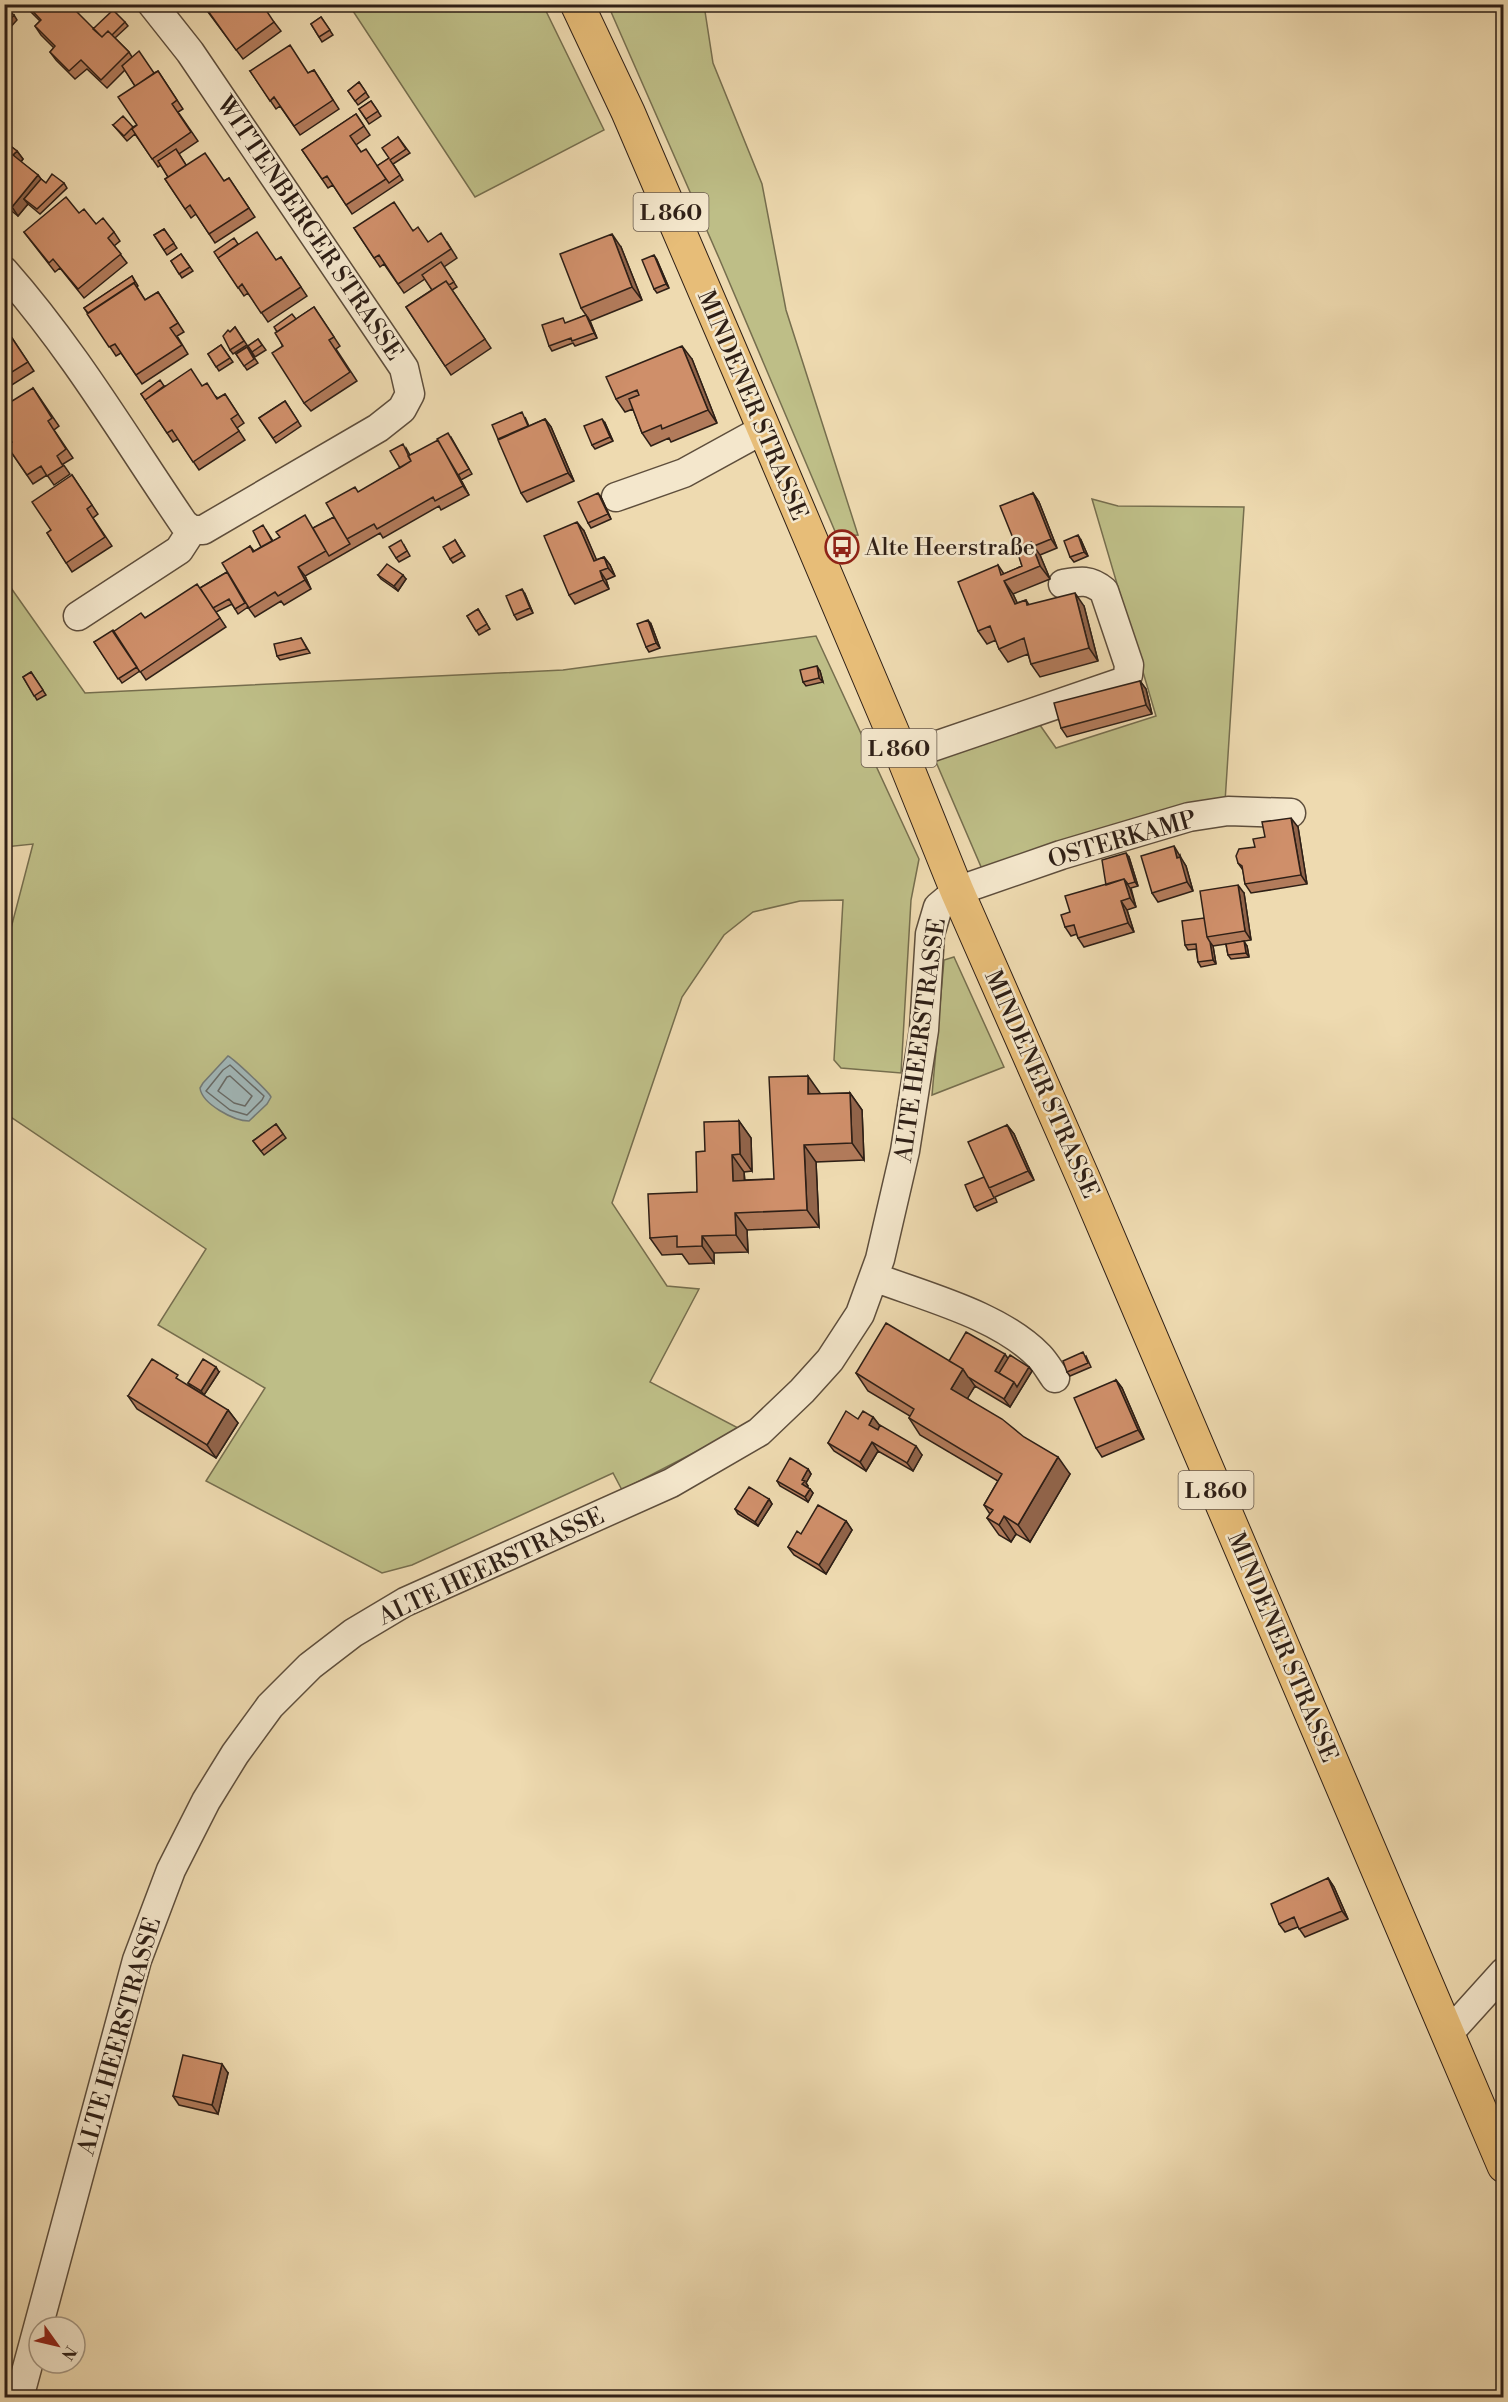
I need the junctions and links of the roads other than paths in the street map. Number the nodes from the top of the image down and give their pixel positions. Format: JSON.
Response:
{"nodes":[{"id":1,"x":152,"y":4,"type":"edge"},
{"id":2,"x":577,"y":4,"type":"edge"},
{"id":3,"x":4,"y":272,"type":"edge"},
{"id":4,"x":764,"y":429,"type":"junction"},
{"id":5,"x":616,"y":497,"type":"dead end"},
{"id":6,"x":192,"y":530,"type":"junction"},
{"id":7,"x":1063,"y":584,"type":"dead end"},
{"id":8,"x":78,"y":616,"type":"dead end"},
{"id":9,"x":903,"y":757,"type":"junction"},
{"id":10,"x":1291,"y":813,"type":"dead end"},
{"id":11,"x":957,"y":891,"type":"junction"},
{"id":12,"x":874,"y":1277,"type":"junction"},
{"id":13,"x":1055,"y":1378,"type":"dead end"},
{"id":14,"x":1503,"y":1972,"type":"edge"},
{"id":15,"x":1448,"y":2034,"type":"junction"},
{"id":16,"x":1503,"y":2166,"type":"edge"},
{"id":17,"x":19,"y":2397,"type":"edge"}],
"edges":[{"from":1,"to":6,"type":"street","name":"WITTENBERGER STRASSE"},
{"from":2,"to":4,"type":"main road","name":"MINDENER STRASSE","number":"L 860"},
{"from":3,"to":6,"type":"street"},
{"from":4,"to":5,"type":"street"},
{"from":4,"to":9,"type":"main road","name":"MINDENER STRASSE","number":"L 860"},
{"from":6,"to":8,"type":"street"},
{"from":7,"to":9,"type":"street"},
{"from":9,"to":11,"type":"main road","name":"MINDENER STRASSE","number":"L 860"},
{"from":10,"to":11,"type":"street","name":"OSTERKAMP"},
{"from":11,"to":12,"type":"street","name":"ALTE HEERSTRASSE"},
{"from":11,"to":15,"type":"main road","name":"MINDENER STRASSE","number":"L 860"},
{"from":12,"to":13,"type":"street"},
{"from":12,"to":17,"type":"street","name":"ALTE HEERSTRASSE"},
{"from":14,"to":15,"type":"street"},
{"from":15,"to":16,"type":"main road","name":"MINDENER STRASSE","number":"L 860"}]}
